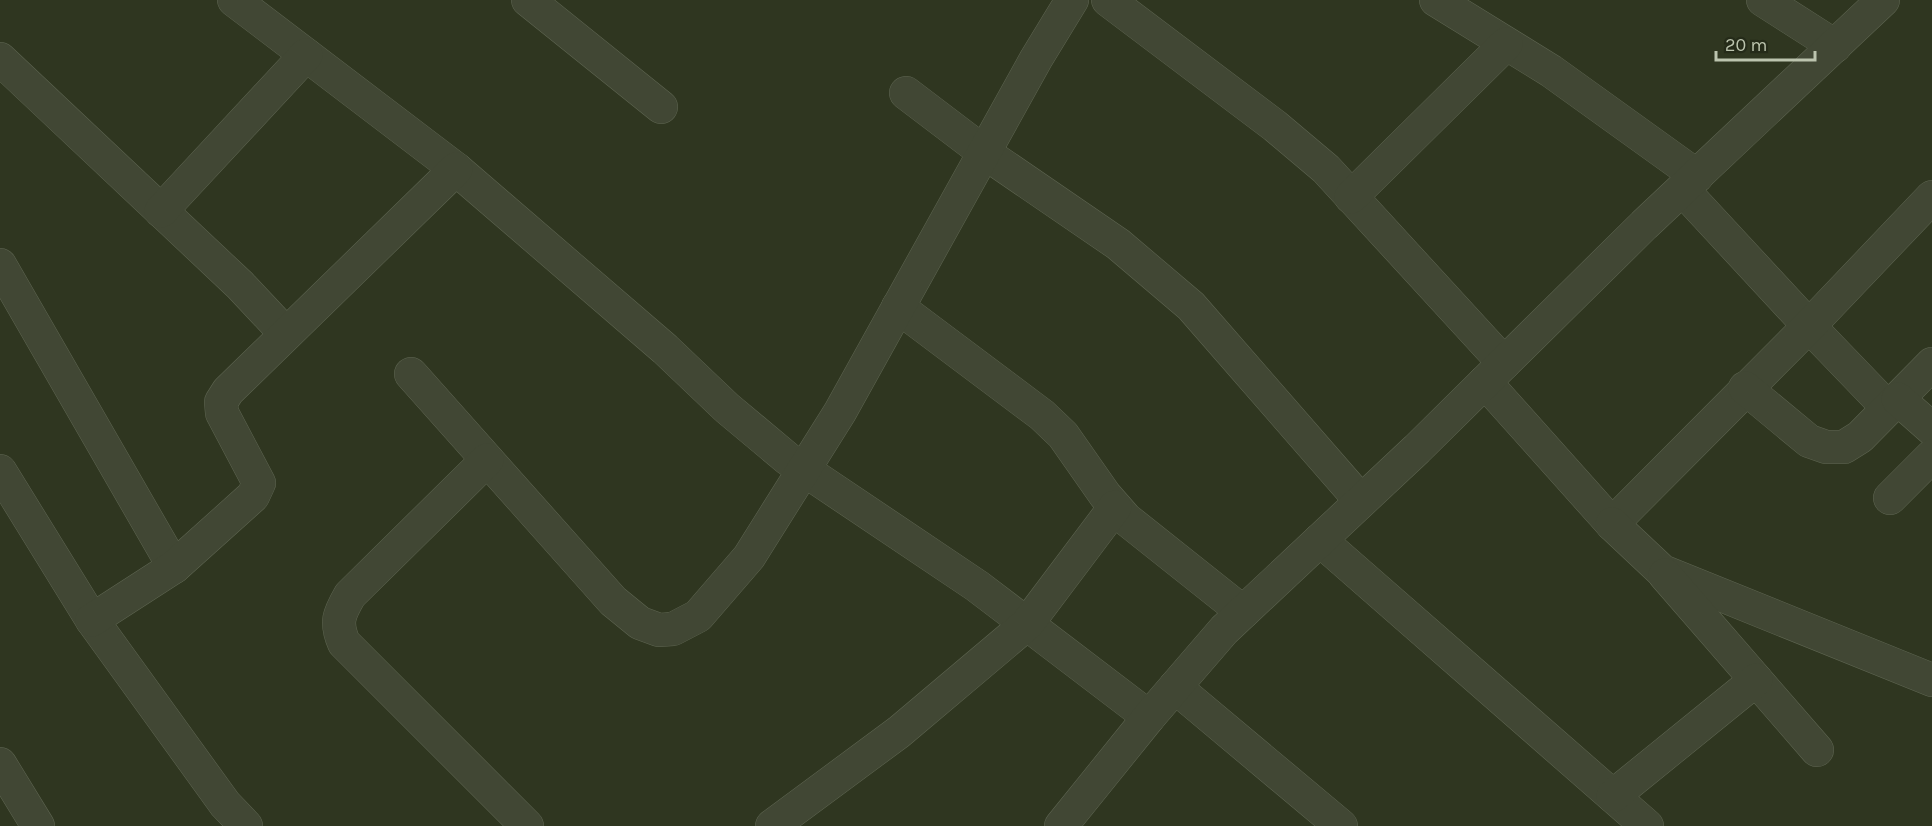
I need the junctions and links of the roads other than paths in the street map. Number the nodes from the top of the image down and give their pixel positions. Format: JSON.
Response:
{"nodes":[{"id":1,"x":528,"y":0,"type":"edge"},
{"id":2,"x":1072,"y":0,"type":"edge"},
{"id":3,"x":1108,"y":0,"type":"edge"},
{"id":4,"x":1436,"y":0,"type":"edge"},
{"id":5,"x":1763,"y":0,"type":"edge"},
{"id":6,"x":1883,"y":0,"type":"edge"},
{"id":7,"x":249,"y":5,"type":"edge"},
{"id":8,"x":1506,"y":44,"type":"junction"},
{"id":9,"x":1835,"y":46,"type":"junction"},
{"id":10,"x":306,"y":56,"type":"junction"},
{"id":11,"x":0,"y":59,"type":"edge"},
{"id":12,"x":906,"y":93,"type":"dead end"},
{"id":13,"x":661,"y":107,"type":"dead end"},
{"id":14,"x":985,"y":153,"type":"junction"},
{"id":15,"x":456,"y":169,"type":"junction"},
{"id":16,"x":1690,"y":183,"type":"junction"},
{"id":17,"x":1352,"y":197,"type":"junction"},
{"id":18,"x":1932,"y":197,"type":"edge"},
{"id":19,"x":161,"y":211,"type":"junction"},
{"id":20,"x":0,"y":265,"type":"edge"},
{"id":21,"x":898,"y":307,"type":"junction"},
{"id":22,"x":1809,"y":326,"type":"junction"},
{"id":23,"x":286,"y":334,"type":"junction"},
{"id":24,"x":1932,"y":364,"type":"edge"},
{"id":25,"x":1495,"y":372,"type":"junction"},
{"id":26,"x":411,"y":374,"type":"dead end"},
{"id":27,"x":1745,"y":388,"type":"junction"},
{"id":28,"x":1893,"y":403,"type":"junction"},
{"id":29,"x":1932,"y":429,"type":"edge"},
{"id":30,"x":1932,"y":456,"type":"edge"},
{"id":31,"x":487,"y":460,"type":"junction"},
{"id":32,"x":803,"y":470,"type":"junction"},
{"id":33,"x":0,"y":471,"type":"edge"},
{"id":34,"x":1890,"y":498,"type":"dead end"},
{"id":35,"x":1361,"y":501,"type":"junction"},
{"id":36,"x":1115,"y":507,"type":"junction"},
{"id":37,"x":1612,"y":524,"type":"junction"},
{"id":38,"x":1320,"y":540,"type":"junction"},
{"id":39,"x":174,"y":567,"type":"junction"},
{"id":40,"x":1662,"y":572,"type":"junction"},
{"id":41,"x":1243,"y":612,"type":"junction"},
{"id":42,"x":93,"y":620,"type":"junction"},
{"id":43,"x":1027,"y":624,"type":"junction"},
{"id":44,"x":1756,"y":680,"type":"junction"},
{"id":45,"x":1932,"y":680,"type":"edge"},
{"id":46,"x":1175,"y":687,"type":"junction"},
{"id":47,"x":1149,"y":717,"type":"junction"},
{"id":48,"x":1817,"y":750,"type":"dead end"},
{"id":49,"x":0,"y":764,"type":"edge"},
{"id":50,"x":1613,"y":796,"type":"junction"},
{"id":51,"x":38,"y":826,"type":"edge"},
{"id":52,"x":246,"y":826,"type":"edge"},
{"id":53,"x":527,"y":826,"type":"edge"},
{"id":54,"x":772,"y":826,"type":"edge"},
{"id":55,"x":1061,"y":826,"type":"edge"},
{"id":56,"x":1341,"y":826,"type":"edge"},
{"id":57,"x":1647,"y":826,"type":"edge"}],
"edges":[{"from":1,"to":13,"type":"street"},
{"from":2,"to":14,"type":"street"},
{"from":3,"to":17,"type":"street"},
{"from":4,"to":8,"type":"street"},
{"from":5,"to":9,"type":"street"},
{"from":6,"to":9,"type":"street"},
{"from":7,"to":10,"type":"street"},
{"from":8,"to":16,"type":"street"},
{"from":8,"to":17,"type":"street"},
{"from":9,"to":16,"type":"street"},
{"from":10,"to":15,"type":"street"},
{"from":10,"to":19,"type":"street"},
{"from":11,"to":19,"type":"street"},
{"from":12,"to":14,"type":"street"},
{"from":14,"to":21,"type":"street"},
{"from":14,"to":35,"type":"street"},
{"from":15,"to":23,"type":"street"},
{"from":15,"to":32,"type":"street"},
{"from":16,"to":22,"type":"street"},
{"from":16,"to":25,"type":"street"},
{"from":17,"to":25,"type":"street"},
{"from":18,"to":22,"type":"street"},
{"from":19,"to":23,"type":"street"},
{"from":20,"to":39,"type":"street"},
{"from":21,"to":32,"type":"street"},
{"from":21,"to":36,"type":"street"},
{"from":22,"to":27,"type":"street"},
{"from":22,"to":28,"type":"street"},
{"from":23,"to":39,"type":"street"},
{"from":24,"to":28,"type":"street"},
{"from":25,"to":35,"type":"street"},
{"from":25,"to":37,"type":"street"},
{"from":26,"to":31,"type":"street"},
{"from":27,"to":28,"type":"street"},
{"from":27,"to":37,"type":"street"},
{"from":28,"to":29,"type":"street"},
{"from":30,"to":34,"type":"street"},
{"from":31,"to":32,"type":"street"},
{"from":31,"to":53,"type":"street"},
{"from":32,"to":43,"type":"street"},
{"from":33,"to":42,"type":"street"},
{"from":35,"to":38,"type":"street"},
{"from":36,"to":41,"type":"street"},
{"from":36,"to":43,"type":"street"},
{"from":37,"to":40,"type":"street"},
{"from":38,"to":41,"type":"street"},
{"from":38,"to":50,"type":"street"},
{"from":39,"to":42,"type":"street"},
{"from":40,"to":44,"type":"street"},
{"from":40,"to":45,"type":"street"},
{"from":41,"to":46,"type":"street"},
{"from":42,"to":52,"type":"street"},
{"from":43,"to":47,"type":"street"},
{"from":43,"to":54,"type":"street"},
{"from":44,"to":48,"type":"street"},
{"from":44,"to":50,"type":"street"},
{"from":46,"to":47,"type":"street"},
{"from":46,"to":56,"type":"street"},
{"from":47,"to":55,"type":"street"},
{"from":49,"to":51,"type":"street"},
{"from":50,"to":57,"type":"street"}]}
